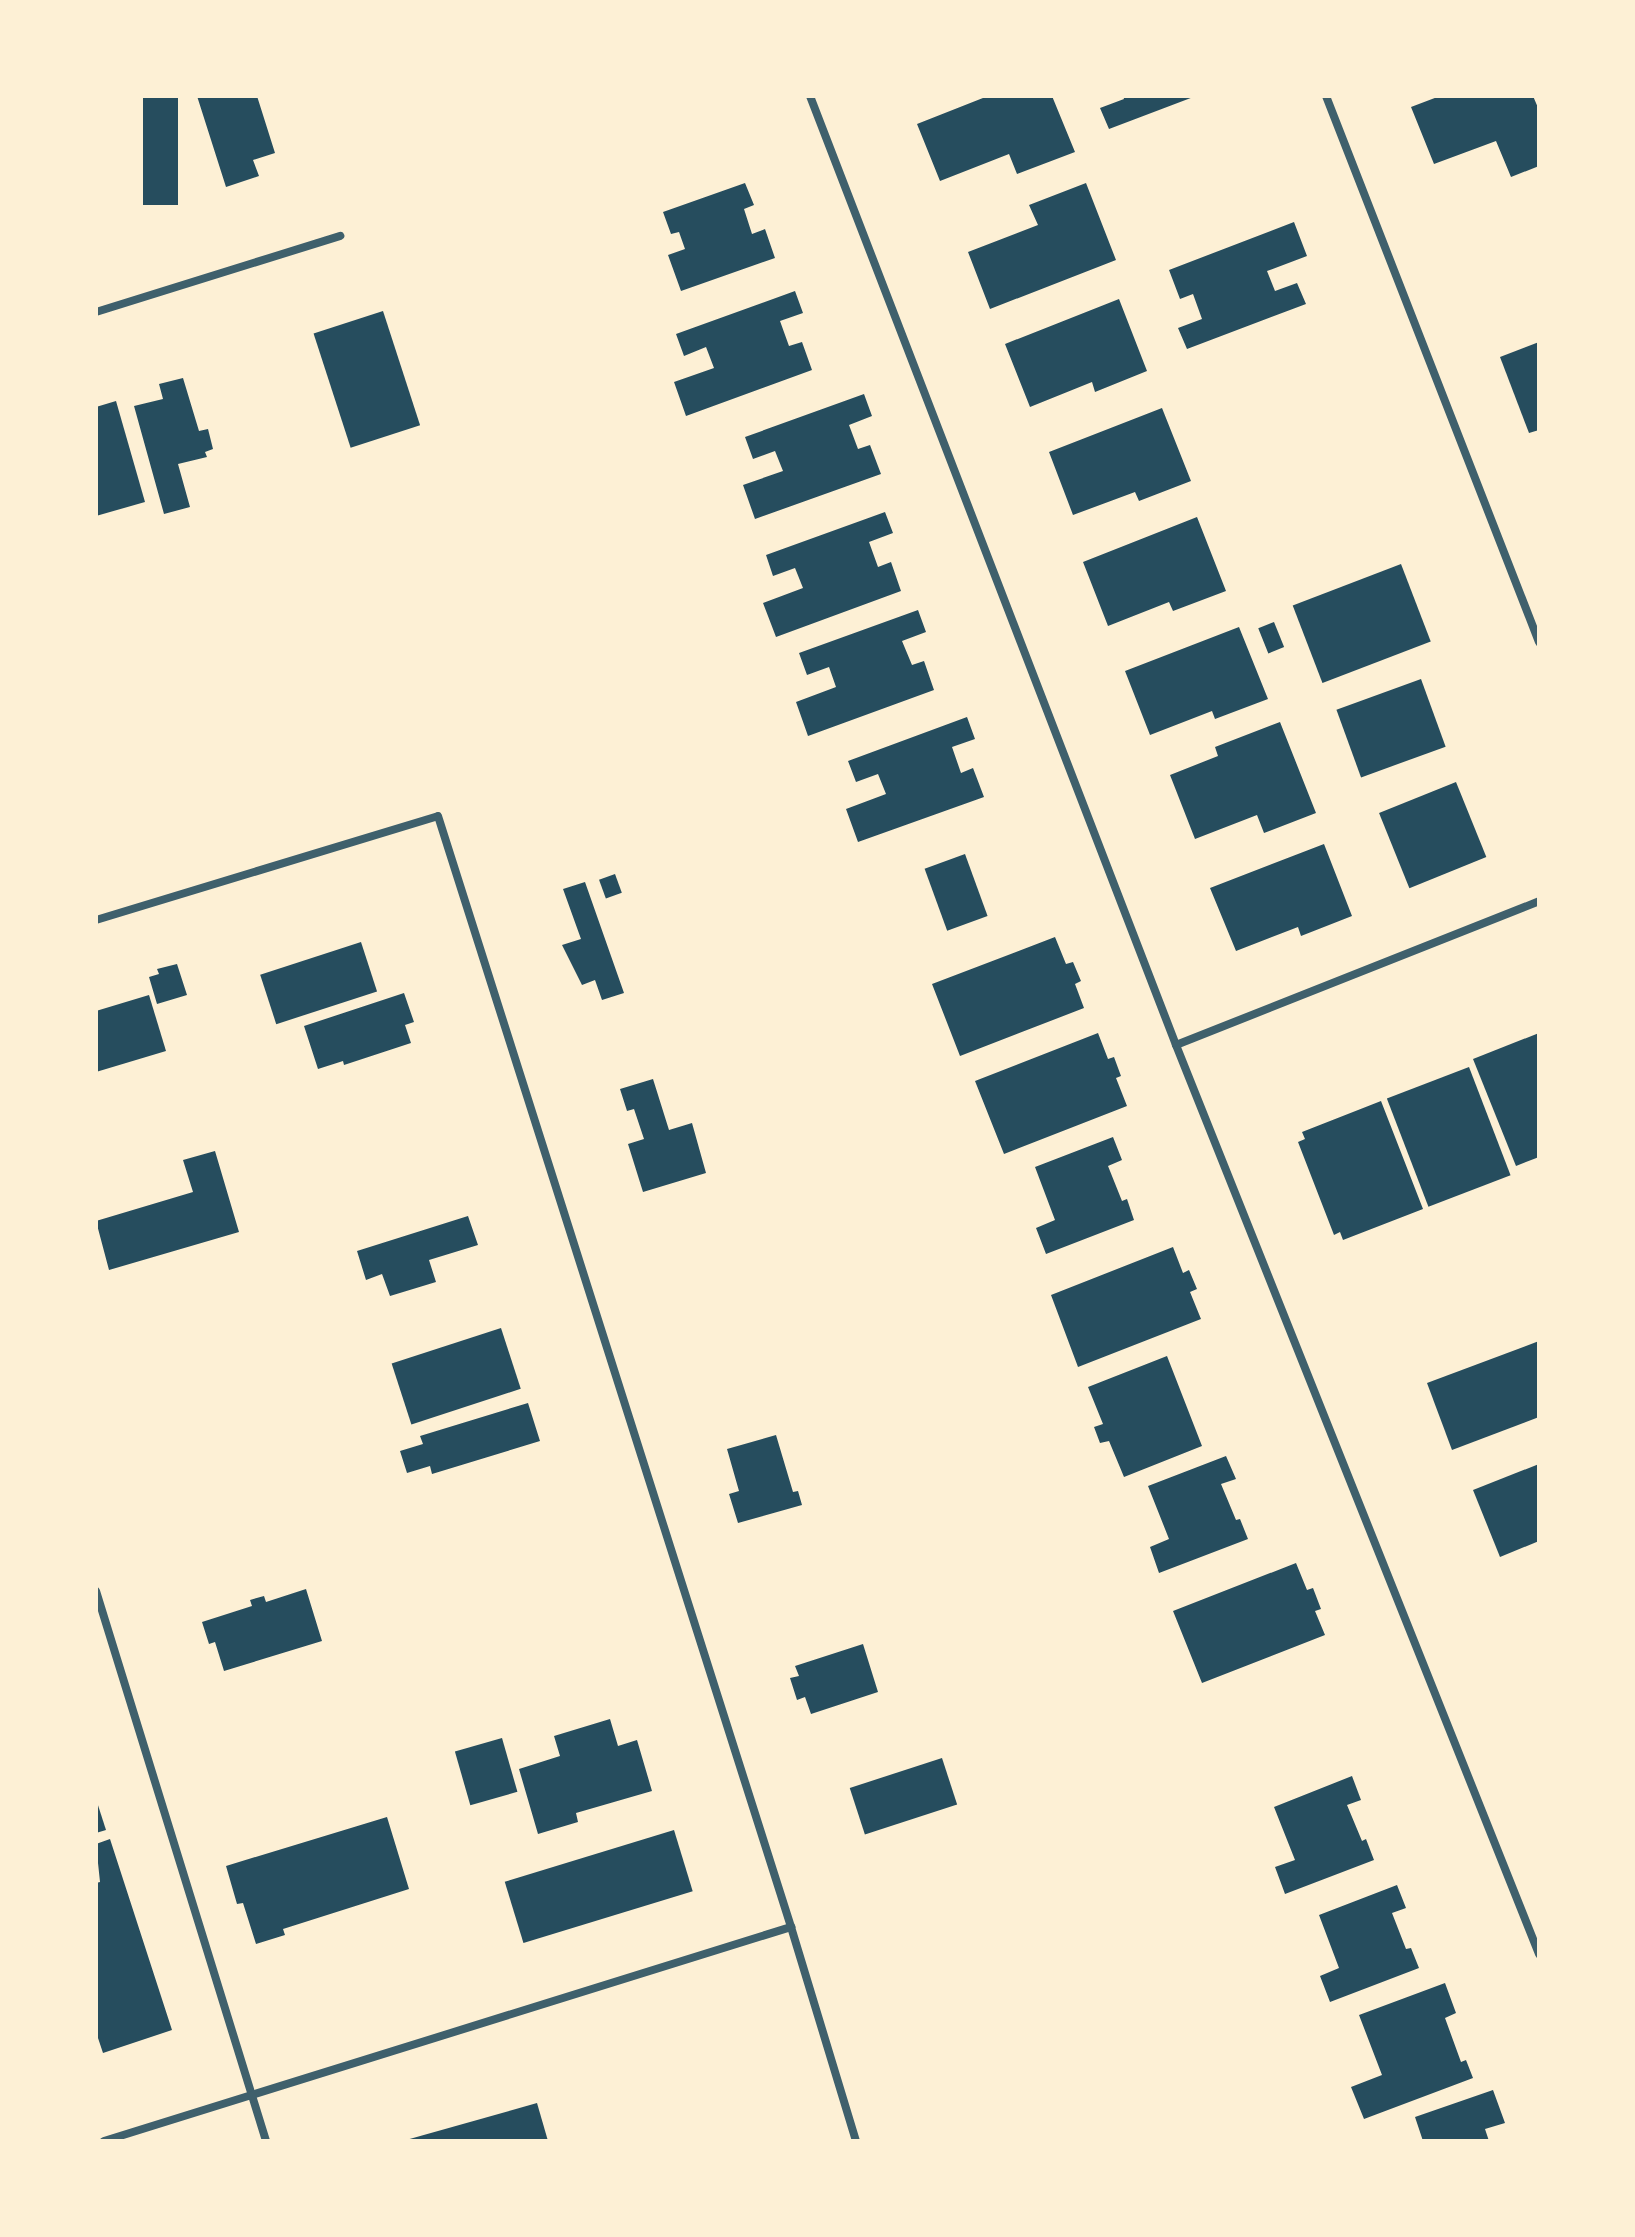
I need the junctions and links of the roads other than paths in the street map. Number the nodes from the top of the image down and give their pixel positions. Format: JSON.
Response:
{"nodes":[{"id":1,"x":810,"y":96,"type":"edge"},
{"id":2,"x":1326,"y":96,"type":"edge"},
{"id":3,"x":340,"y":236,"type":"dead end"},
{"id":4,"x":96,"y":312,"type":"edge"},
{"id":5,"x":1539,"y":642,"type":"edge"},
{"id":6,"x":1539,"y":901,"type":"edge"},
{"id":7,"x":96,"y":920,"type":"edge"},
{"id":8,"x":1176,"y":1045,"type":"junction"},
{"id":9,"x":96,"y":1591,"type":"edge"},
{"id":10,"x":791,"y":1927,"type":"junction"},
{"id":11,"x":1539,"y":1954,"type":"edge"},
{"id":12,"x":252,"y":2095,"type":"junction"},
{"id":13,"x":104,"y":2141,"type":"edge"},
{"id":14,"x":266,"y":2141,"type":"edge"},
{"id":15,"x":856,"y":2141,"type":"edge"}],
"edges":[{"from":1,"to":8,"type":"street"},
{"from":2,"to":5,"type":"street"},
{"from":3,"to":4,"type":"street"},
{"from":6,"to":8,"type":"street"},
{"from":7,"to":10,"type":"street"},
{"from":8,"to":11,"type":"street"},
{"from":9,"to":12,"type":"street"},
{"from":10,"to":12,"type":"street"},
{"from":10,"to":15,"type":"street"},
{"from":12,"to":13,"type":"street"},
{"from":12,"to":14,"type":"street"}]}
